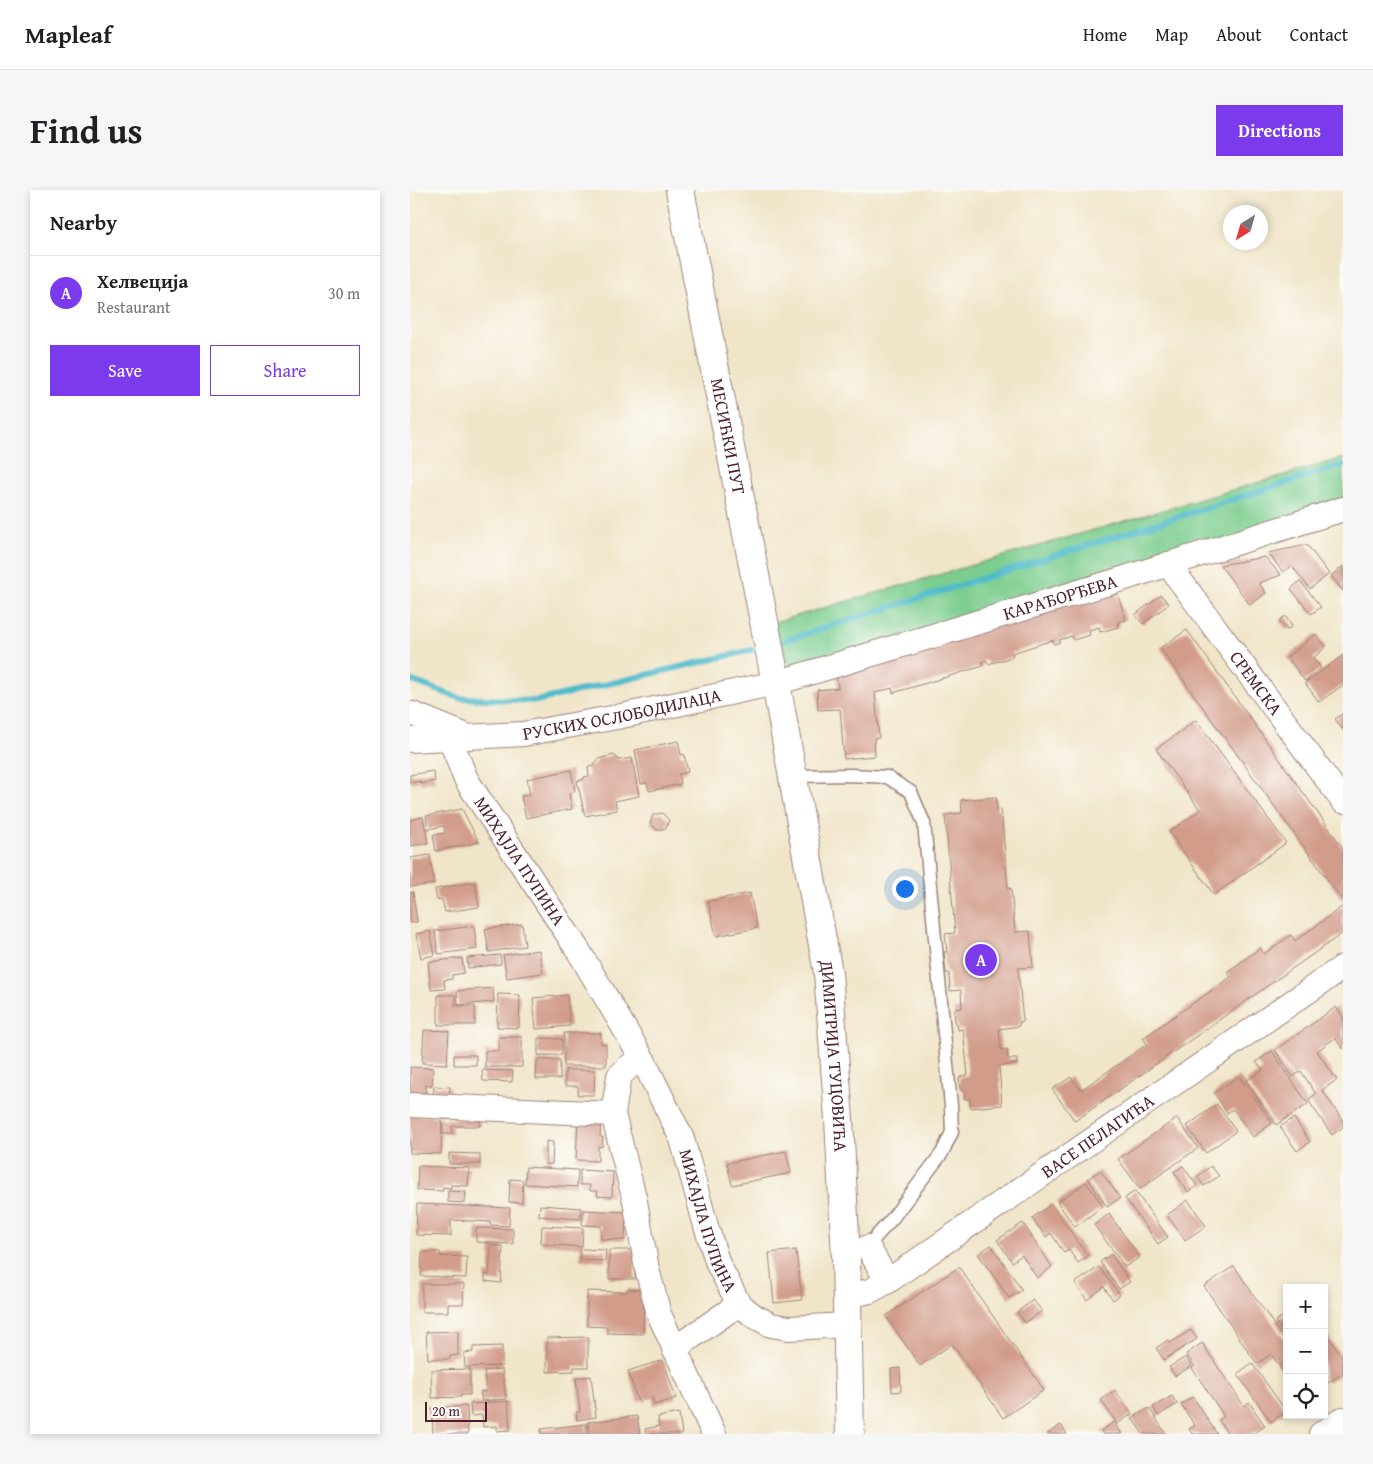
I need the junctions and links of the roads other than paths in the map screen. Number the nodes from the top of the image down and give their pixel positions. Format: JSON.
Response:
{"nodes":[{"id":1,"x":680,"y":190,"type":"edge"},
{"id":2,"x":1343,"y":509,"type":"edge"},
{"id":3,"x":1168,"y":564,"type":"junction"},
{"id":4,"x":776,"y":683,"type":"junction"},
{"id":5,"x":411,"y":715,"type":"edge"},
{"id":6,"x":458,"y":737,"type":"junction"},
{"id":7,"x":410,"y":740,"type":"edge"},
{"id":8,"x":793,"y":776,"type":"junction"},
{"id":9,"x":1343,"y":801,"type":"edge"},
{"id":10,"x":1343,"y":967,"type":"edge"},
{"id":11,"x":643,"y":1060,"type":"junction"},
{"id":12,"x":410,"y":1105,"type":"edge"},
{"id":13,"x":614,"y":1114,"type":"junction"},
{"id":14,"x":857,"y":1252,"type":"junction"},
{"id":15,"x":888,"y":1281,"type":"junction"},
{"id":16,"x":847,"y":1296,"type":"junction"},
{"id":17,"x":739,"y":1304,"type":"junction"},
{"id":18,"x":847,"y":1325,"type":"junction"},
{"id":19,"x":680,"y":1344,"type":"junction"},
{"id":20,"x":1343,"y":1419,"type":"edge"},
{"id":21,"x":714,"y":1434,"type":"edge"},
{"id":22,"x":850,"y":1434,"type":"edge"},
{"id":23,"x":1321,"y":1434,"type":"edge"}],
"edges":[{"from":1,"to":4,"type":"street","name":"МЕСИЋКИ ПУТ"},
{"from":2,"to":3,"type":"street","name":"КАРАЂОРЂЕВА"},
{"from":3,"to":4,"type":"street","name":"КАРАЂОРЂЕВА"},
{"from":3,"to":9,"type":"street","name":"СРЕМСКА"},
{"from":4,"to":6,"type":"street","name":"РУСКИХ ОСЛОБОДИЛАЦА"},
{"from":4,"to":8,"type":"street","name":"ДИМИТРИЈА ТУЦОВИЋА"},
{"from":5,"to":6,"type":"street","name":"РУСКИХ ОСЛОБОДИЛАЦА"},
{"from":6,"to":7,"type":"street","name":"РУСКИХ ОСЛОБОДИЛАЦА"},
{"from":6,"to":11,"type":"street","name":"МИХАЈЛА ПУПИНА"},
{"from":8,"to":14,"type":"street","name":"ДИМИТРИЈА ТУЦОВИЋА"},
{"from":8,"to":14,"type":"lane"},
{"from":10,"to":15,"type":"street","name":"ВАСЕ ПЕЛАГИЋА"},
{"from":11,"to":13,"type":"street"},
{"from":11,"to":17,"type":"street","name":"МИХАЈЛА ПУПИНА"},
{"from":12,"to":13,"type":"street"},
{"from":13,"to":19,"type":"street"},
{"from":14,"to":15,"type":"street"},
{"from":14,"to":16,"type":"street","name":"ДИМИТРИЈА ТУЦОВИЋА"},
{"from":15,"to":16,"type":"street","name":"ВАСЕ ПЕЛАГИЋА"},
{"from":16,"to":18,"type":"street","name":"ДИМИТРИЈА ТУЦОВИЋА"},
{"from":17,"to":18,"type":"street","name":"МИХАЈЛА ПУПИНА"},
{"from":17,"to":19,"type":"street"},
{"from":18,"to":22,"type":"street","name":"ДИМИТРИЈА ТУЦОВИЋА"},
{"from":19,"to":21,"type":"street"},
{"from":20,"to":23,"type":"street"}]}
